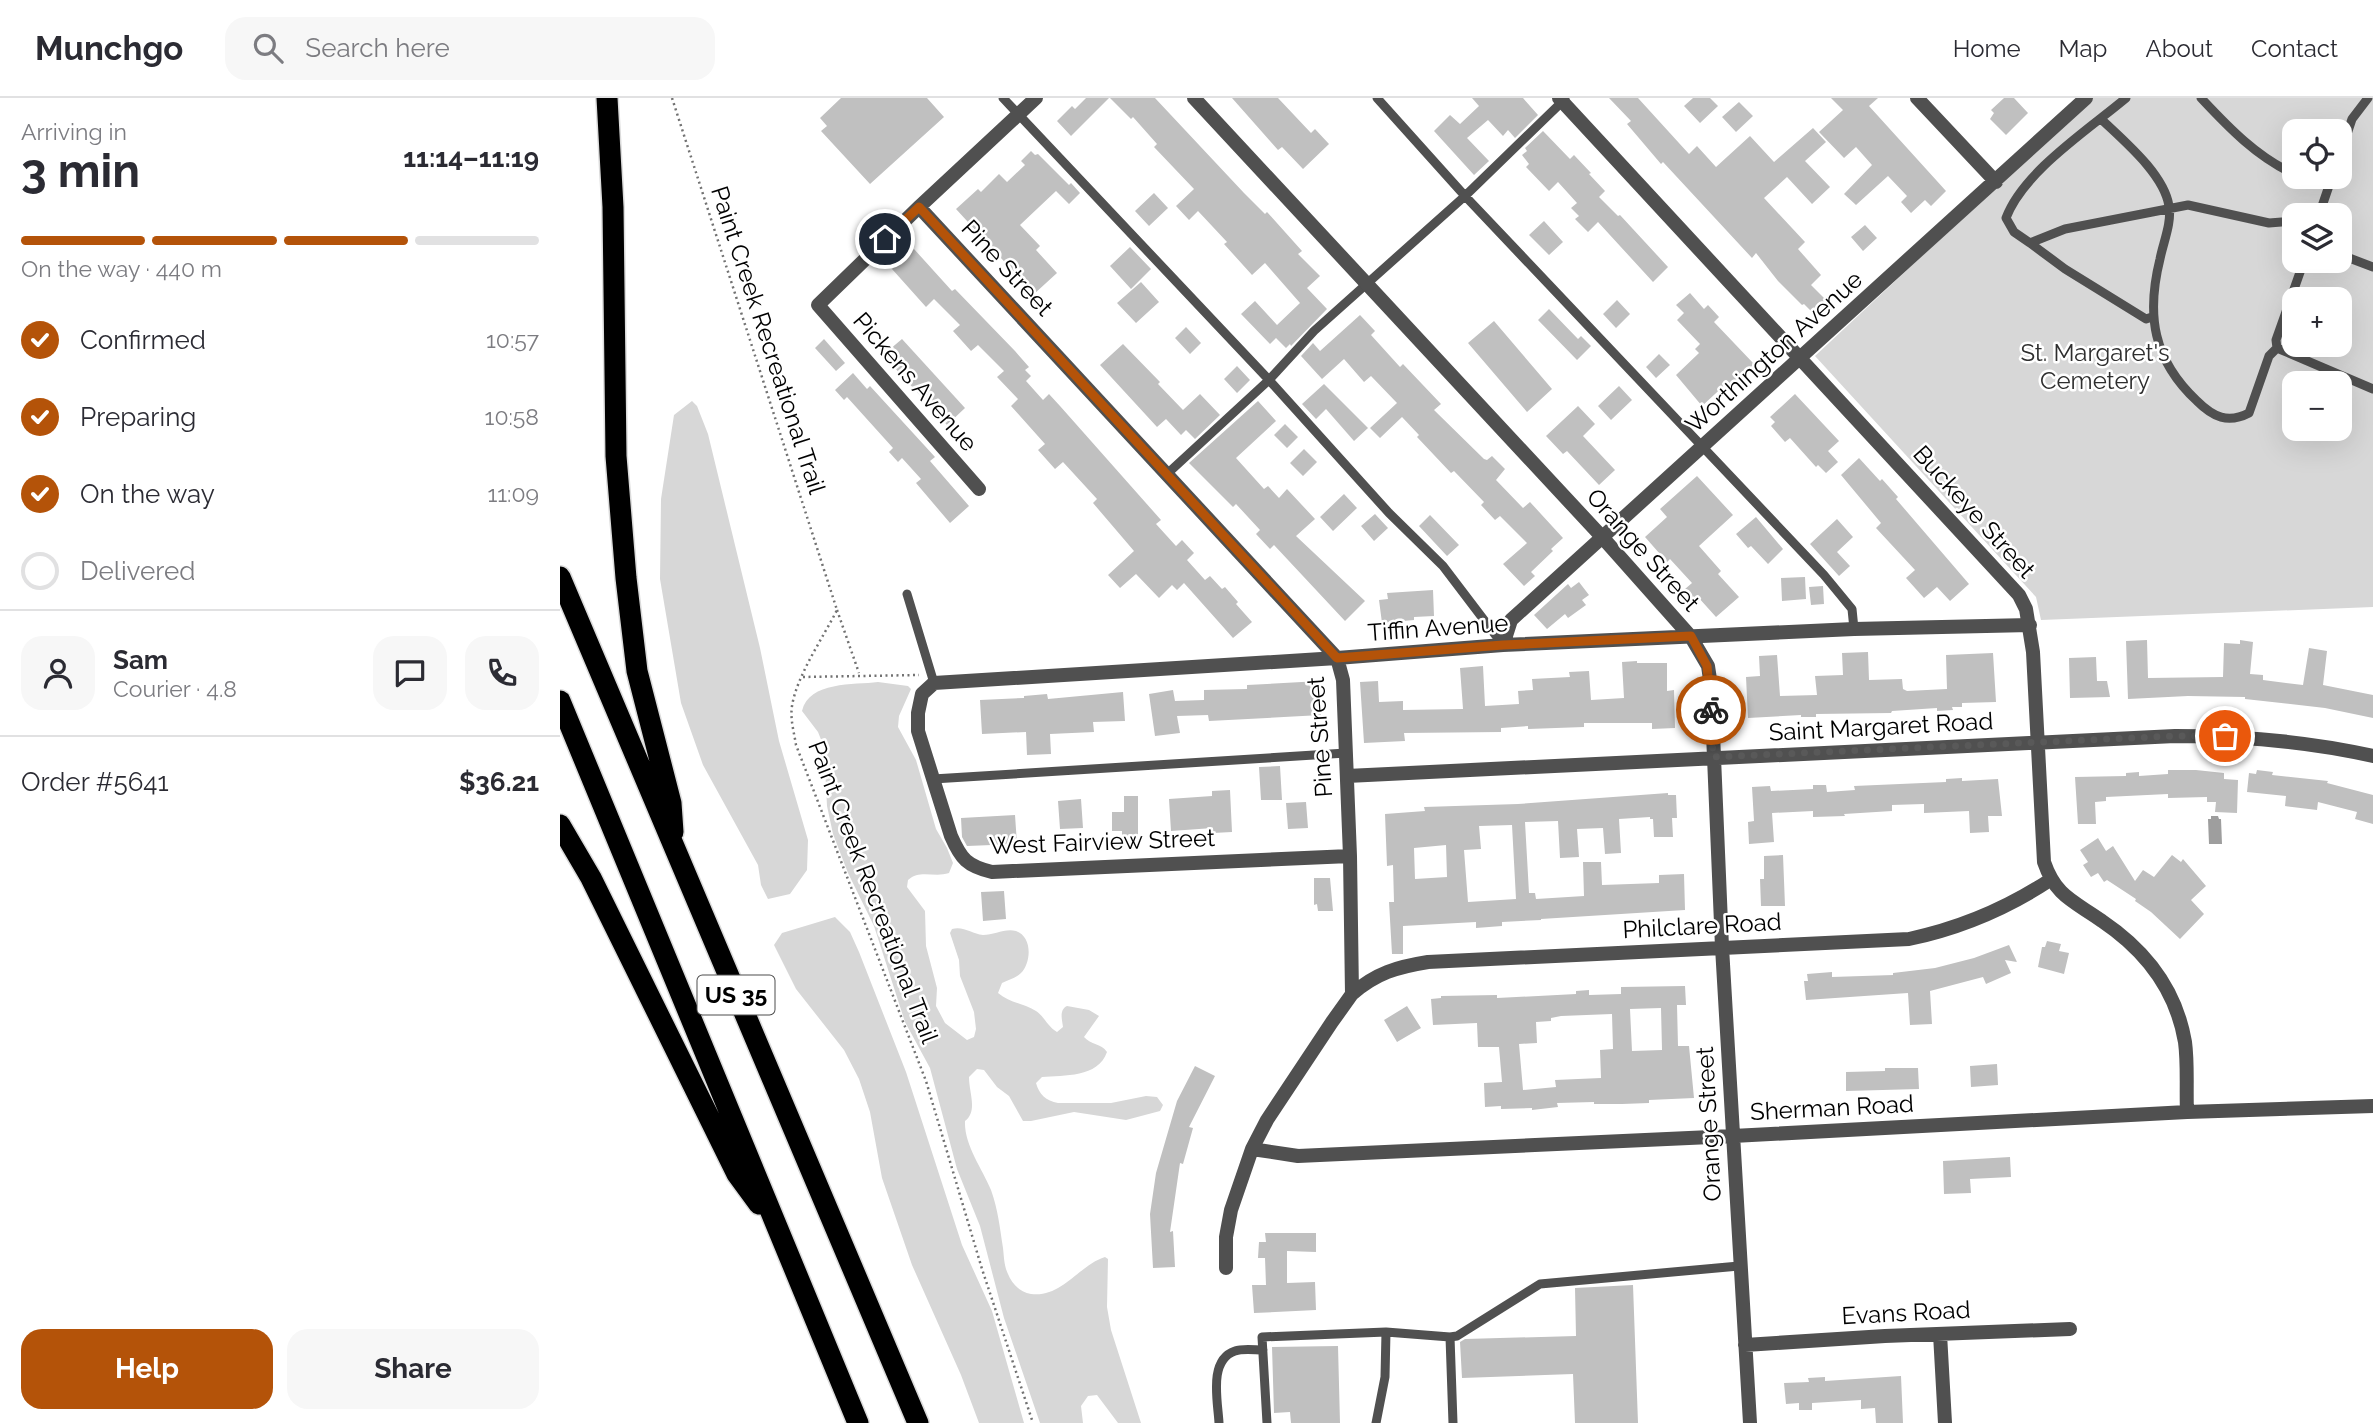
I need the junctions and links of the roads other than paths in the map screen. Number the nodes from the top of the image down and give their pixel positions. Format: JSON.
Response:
{"nodes":[{"id":1,"x":607,"y":98,"type":"edge"},
{"id":2,"x":1003,"y":98,"type":"edge"},
{"id":3,"x":1036,"y":98,"type":"edge"},
{"id":4,"x":1194,"y":98,"type":"edge"},
{"id":5,"x":1377,"y":98,"type":"edge"},
{"id":6,"x":1917,"y":98,"type":"edge"},
{"id":7,"x":2086,"y":98,"type":"edge"},
{"id":8,"x":2126,"y":98,"type":"edge"},
{"id":9,"x":2201,"y":98,"type":"edge"},
{"id":10,"x":2368,"y":98,"type":"edge"},
{"id":11,"x":1563,"y":99,"type":"edge"},
{"id":12,"x":1019,"y":114,"type":"junction"},
{"id":13,"x":2101,"y":119,"type":"junction"},
{"id":14,"x":2352,"y":119,"type":"edge"},
{"id":15,"x":2282,"y":169,"type":"edge"},
{"id":16,"x":1996,"y":181,"type":"junction"},
{"id":17,"x":1465,"y":195,"type":"junction"},
{"id":18,"x":919,"y":207,"type":"junction"},
{"id":19,"x":2170,"y":209,"type":"junction"},
{"id":20,"x":2282,"y":222,"type":"edge"},
{"id":21,"x":2030,"y":243,"type":"junction"},
{"id":22,"x":2352,"y":259,"type":"edge"},
{"id":23,"x":2373,"y":267,"type":"edge"},
{"id":24,"x":2300,"y":273,"type":"edge"},
{"id":25,"x":1368,"y":285,"type":"junction"},
{"id":26,"x":2152,"y":317,"type":"junction"},
{"id":27,"x":2277,"y":348,"type":"junction"},
{"id":28,"x":1801,"y":358,"type":"junction"},
{"id":29,"x":1269,"y":380,"type":"junction"},
{"id":30,"x":2373,"y":389,"type":"edge"},
{"id":31,"x":1703,"y":447,"type":"junction"},
{"id":32,"x":1167,"y":474,"type":"junction"},
{"id":33,"x":979,"y":489,"type":"dead end"},
{"id":34,"x":1603,"y":538,"type":"junction"},
{"id":35,"x":560,"y":577,"type":"edge"},
{"id":36,"x":907,"y":594,"type":"dead end"},
{"id":37,"x":2030,"y":625,"type":"junction"},
{"id":38,"x":1854,"y":629,"type":"junction"},
{"id":39,"x":1691,"y":636,"type":"junction"},
{"id":40,"x":1503,"y":645,"type":"junction"},
{"id":41,"x":1337,"y":658,"type":"junction"},
{"id":42,"x":934,"y":683,"type":"junction"},
{"id":43,"x":560,"y":701,"type":"edge"},
{"id":44,"x":2038,"y":742,"type":"junction"},
{"id":45,"x":1346,"y":753,"type":"junction"},
{"id":46,"x":2373,"y":756,"type":"edge"},
{"id":47,"x":1713,"y":757,"type":"junction"},
{"id":48,"x":1347,"y":776,"type":"junction"},
{"id":49,"x":933,"y":779,"type":"junction"},
{"id":50,"x":560,"y":825,"type":"edge"},
{"id":51,"x":675,"y":851,"type":"junction"},
{"id":52,"x":1350,"y":856,"type":"junction"},
{"id":53,"x":2050,"y":880,"type":"junction"},
{"id":54,"x":1723,"y":947,"type":"junction"},
{"id":55,"x":1352,"y":994,"type":"junction"},
{"id":56,"x":2373,"y":1106,"type":"edge"},
{"id":57,"x":2187,"y":1112,"type":"junction"},
{"id":58,"x":1733,"y":1136,"type":"junction"},
{"id":59,"x":1252,"y":1149,"type":"junction"},
{"id":60,"x":780,"y":1233,"type":"junction"},
{"id":61,"x":1739,"y":1266,"type":"junction"},
{"id":62,"x":1226,"y":1268,"type":"dead end"},
{"id":63,"x":2070,"y":1329,"type":"dead end"},
{"id":64,"x":1386,"y":1332,"type":"junction"},
{"id":65,"x":1940,"y":1334,"type":"junction"},
{"id":66,"x":1450,"y":1337,"type":"junction"},
{"id":67,"x":1745,"y":1345,"type":"junction"},
{"id":68,"x":1263,"y":1350,"type":"junction"},
{"id":69,"x":858,"y":1423,"type":"edge"},
{"id":70,"x":918,"y":1423,"type":"edge"},
{"id":71,"x":1219,"y":1423,"type":"edge"},
{"id":72,"x":1266,"y":1423,"type":"edge"},
{"id":73,"x":1376,"y":1423,"type":"edge"},
{"id":74,"x":1453,"y":1423,"type":"edge"},
{"id":75,"x":1749,"y":1423,"type":"edge"},
{"id":76,"x":1945,"y":1423,"type":"edge"}],
"edges":[{"from":1,"to":51,"type":"highway"},
{"from":2,"to":12,"type":"lane"},
{"from":3,"to":12,"type":"street"},
{"from":4,"to":25,"type":"street","name":"Orange Street"},
{"from":5,"to":17,"type":"lane"},
{"from":6,"to":16,"type":"street"},
{"from":7,"to":16,"type":"street","name":"Worthington Avenue"},
{"from":8,"to":13,"type":"lane"},
{"from":9,"to":15,"type":"lane"},
{"from":10,"to":14,"type":"lane"},
{"from":11,"to":17,"type":"lane"},
{"from":11,"to":28,"type":"street","name":"Buckeye Street"},
{"from":12,"to":18,"type":"street"},
{"from":12,"to":29,"type":"lane"},
{"from":13,"to":19,"type":"lane"},
{"from":13,"to":21,"type":"lane"},
{"from":16,"to":28,"type":"street","name":"Worthington Avenue"},
{"from":17,"to":25,"type":"lane"},
{"from":17,"to":31,"type":"lane"},
{"from":18,"to":32,"type":"street","name":"Pine Street"},
{"from":18,"to":33,"type":"street","name":"Pickens Avenue"},
{"from":19,"to":20,"type":"lane"},
{"from":19,"to":21,"type":"lane"},
{"from":19,"to":26,"type":"lane"},
{"from":21,"to":26,"type":"lane"},
{"from":22,"to":23,"type":"lane"},
{"from":24,"to":27,"type":"lane"},
{"from":25,"to":29,"type":"lane"},
{"from":25,"to":34,"type":"street","name":"Orange Street"},
{"from":26,"to":27,"type":"lane"},
{"from":27,"to":30,"type":"lane"},
{"from":28,"to":31,"type":"street","name":"Worthington Avenue"},
{"from":28,"to":37,"type":"street","name":"Buckeye Street"},
{"from":29,"to":32,"type":"lane"},
{"from":29,"to":40,"type":"lane"},
{"from":31,"to":34,"type":"street","name":"Worthington Avenue"},
{"from":31,"to":38,"type":"lane"},
{"from":32,"to":41,"type":"street","name":"Pine Street"},
{"from":34,"to":39,"type":"street","name":"Orange Street"},
{"from":34,"to":40,"type":"street","name":"Worthington Avenue"},
{"from":35,"to":51,"type":"highway","number":"US 35"},
{"from":36,"to":42,"type":"lane"},
{"from":37,"to":38,"type":"street","name":"Tiffin Avenue"},
{"from":37,"to":44,"type":"street","name":"Buckeye Street"},
{"from":38,"to":39,"type":"street","name":"Tiffin Avenue"},
{"from":39,"to":40,"type":"street","name":"Tiffin Avenue"},
{"from":39,"to":47,"type":"street","name":"Orange Street"},
{"from":40,"to":41,"type":"street","name":"Tiffin Avenue"},
{"from":41,"to":42,"type":"street","name":"Tiffin Avenue"},
{"from":41,"to":45,"type":"street","name":"Pine Street"},
{"from":42,"to":49,"type":"street","name":"West Fairview Street"},
{"from":43,"to":60,"type":"highway","number":"US 35"},
{"from":44,"to":46,"type":"street","name":"Saint Margaret Road"},
{"from":44,"to":47,"type":"street","name":"Saint Margaret Road"},
{"from":44,"to":53,"type":"street","name":"Buckeye Street"},
{"from":45,"to":48,"type":"street","name":"Pine Street"},
{"from":45,"to":49,"type":"lane"},
{"from":47,"to":48,"type":"street","name":"Saint Margaret Road"},
{"from":47,"to":54,"type":"street","name":"Orange Street"},
{"from":48,"to":52,"type":"street","name":"Pine Street"},
{"from":49,"to":52,"type":"street","name":"West Fairview Street"},
{"from":50,"to":60,"type":"highway"},
{"from":51,"to":70,"type":"highway","number":"US 35"},
{"from":52,"to":55,"type":"street","name":"Pine Street"},
{"from":53,"to":54,"type":"street","name":"Philclare Road"},
{"from":53,"to":57,"type":"street"},
{"from":54,"to":55,"type":"street","name":"Philclare Road"},
{"from":54,"to":58,"type":"street","name":"Orange Street"},
{"from":55,"to":59,"type":"street"},
{"from":56,"to":57,"type":"street","name":"Sherman Road"},
{"from":57,"to":58,"type":"street","name":"Sherman Road"},
{"from":58,"to":59,"type":"street","name":"Sherman Road"},
{"from":58,"to":61,"type":"street","name":"Orange Street"},
{"from":59,"to":62,"type":"street"},
{"from":60,"to":69,"type":"highway","number":"US 35"},
{"from":61,"to":66,"type":"lane"},
{"from":61,"to":67,"type":"street","name":"Orange Street"},
{"from":63,"to":65,"type":"street","name":"Evans Road"},
{"from":64,"to":66,"type":"lane"},
{"from":64,"to":68,"type":"lane"},
{"from":64,"to":73,"type":"lane"},
{"from":65,"to":67,"type":"street","name":"Evans Road"},
{"from":65,"to":76,"type":"street"},
{"from":66,"to":74,"type":"lane"},
{"from":67,"to":75,"type":"street","name":"Orange Street"},
{"from":68,"to":71,"type":"lane"},
{"from":68,"to":72,"type":"lane"}]}
